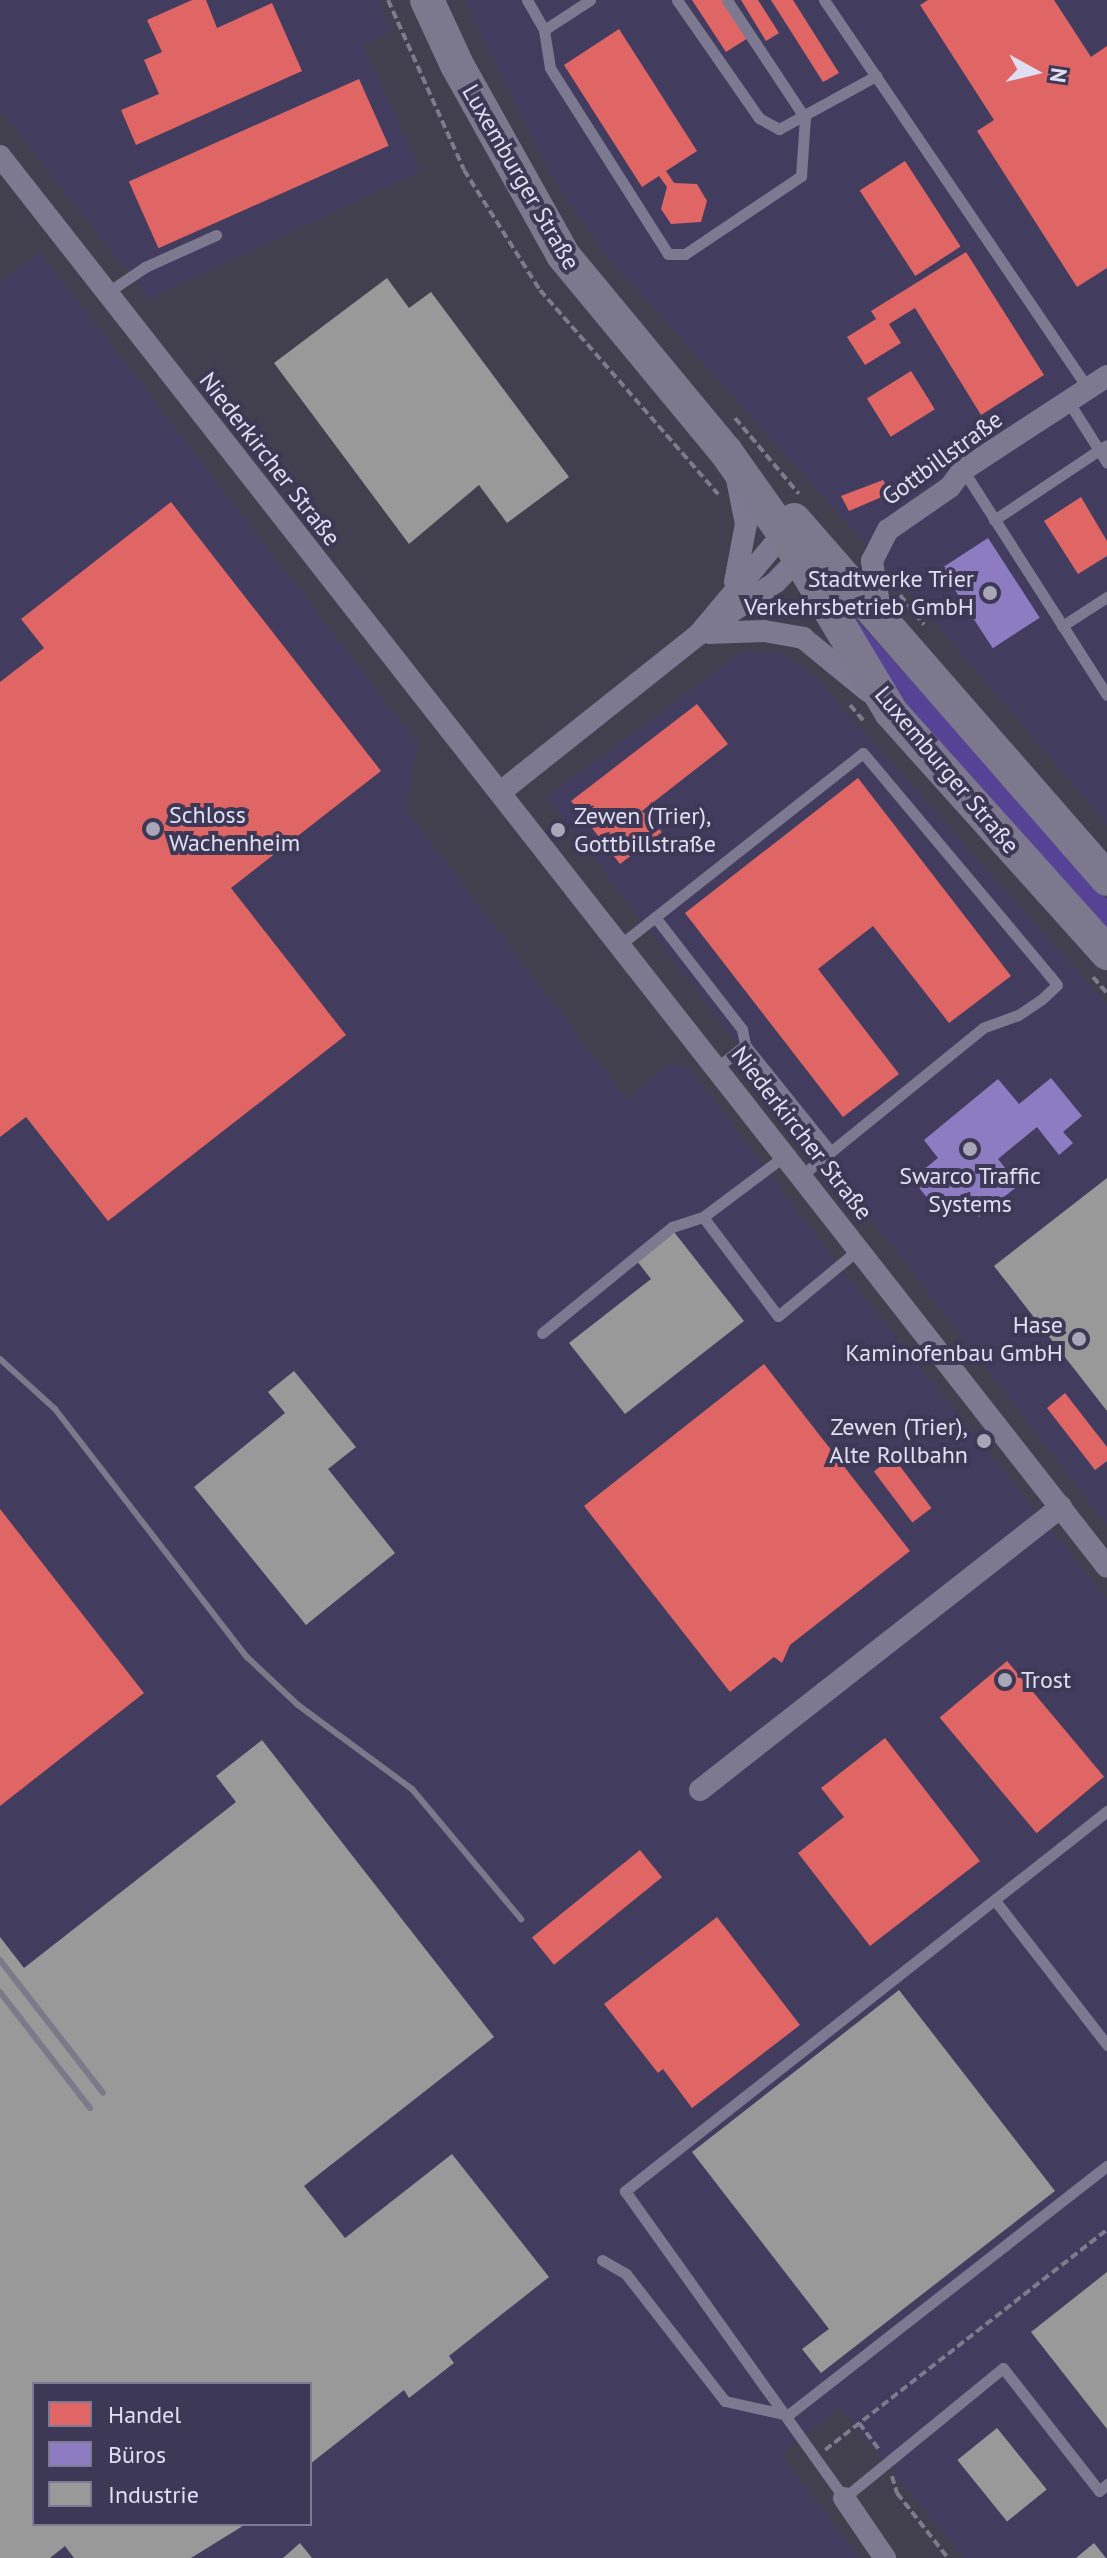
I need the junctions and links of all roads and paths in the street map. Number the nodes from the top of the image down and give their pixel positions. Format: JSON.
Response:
{"nodes":[{"id":1,"x":388,"y":0,"type":"edge"},
{"id":2,"x":427,"y":0,"type":"edge"},
{"id":3,"x":527,"y":0,"type":"edge"},
{"id":4,"x":590,"y":0,"type":"edge"},
{"id":5,"x":677,"y":0,"type":"edge"},
{"id":6,"x":727,"y":0,"type":"edge"},
{"id":7,"x":824,"y":0,"type":"edge"},
{"id":8,"x":544,"y":30,"type":"junction"},
{"id":9,"x":876,"y":76,"type":"junction"},
{"id":10,"x":805,"y":118,"type":"junction"},
{"id":11,"x":0,"y":156,"type":"edge"},
{"id":12,"x":216,"y":235,"type":"dead end"},
{"id":13,"x":108,"y":292,"type":"junction"},
{"id":14,"x":1098,"y":382,"type":"edge"},
{"id":15,"x":1068,"y":401,"type":"junction"},
{"id":16,"x":733,"y":415,"type":"dead end"},
{"id":17,"x":1103,"y":447,"type":"edge"},
{"id":18,"x":726,"y":452,"type":"junction"},
{"id":19,"x":1107,"y":463,"type":"edge"},
{"id":20,"x":963,"y":470,"type":"junction"},
{"id":21,"x":803,"y":498,"type":"dead end"},
{"id":22,"x":723,"y":500,"type":"dead end"},
{"id":23,"x":994,"y":520,"type":"junction"},
{"id":24,"x":799,"y":544,"type":"junction"},
{"id":25,"x":734,"y":587,"type":"junction"},
{"id":26,"x":1107,"y":597,"type":"edge"},
{"id":27,"x":883,"y":619,"type":"junction"},
{"id":28,"x":1062,"y":626,"type":"junction"},
{"id":29,"x":699,"y":634,"type":"junction"},
{"id":30,"x":1107,"y":695,"type":"edge"},
{"id":31,"x":891,"y":712,"type":"junction"},
{"id":32,"x":503,"y":790,"type":"junction"},
{"id":33,"x":1107,"y":879,"type":"edge"},
{"id":34,"x":655,"y":917,"type":"junction"},
{"id":35,"x":621,"y":944,"type":"junction"},
{"id":36,"x":1107,"y":953,"type":"edge"},
{"id":37,"x":745,"y":1045,"type":"junction"},
{"id":38,"x":718,"y":1067,"type":"junction"},
{"id":39,"x":831,"y":1152,"type":"junction"},
{"id":40,"x":786,"y":1155,"type":"junction"},
{"id":41,"x":802,"y":1175,"type":"junction"},
{"id":42,"x":703,"y":1217,"type":"junction"},
{"id":43,"x":859,"y":1249,"type":"junction"},
{"id":44,"x":542,"y":1333,"type":"dead end"},
{"id":45,"x":1061,"y":1507,"type":"junction"},
{"id":46,"x":1107,"y":1567,"type":"edge"},
{"id":47,"x":700,"y":1790,"type":"dead end"},
{"id":48,"x":1107,"y":1811,"type":"edge"},
{"id":49,"x":997,"y":1903,"type":"junction"},
{"id":50,"x":1107,"y":2045,"type":"edge"},
{"id":51,"x":1107,"y":2166,"type":"edge"},
{"id":52,"x":1107,"y":2230,"type":"edge"},
{"id":53,"x":602,"y":2260,"type":"dead end"},
{"id":54,"x":788,"y":2415,"type":"junction"},
{"id":55,"x":859,"y":2423,"type":"junction"},
{"id":56,"x":817,"y":2456,"type":"junction"},
{"id":57,"x":887,"y":2462,"type":"junction"},
{"id":58,"x":1107,"y":2484,"type":"edge"},
{"id":59,"x":844,"y":2498,"type":"junction"},
{"id":60,"x":885,"y":2558,"type":"edge"},
{"id":61,"x":948,"y":2558,"type":"edge"}],
"edges":[{"from":1,"to":22,"type":"path"},
{"from":2,"to":18,"type":"main road","name":"Luxemburger Straße"},
{"from":3,"to":8,"type":"lane"},
{"from":4,"to":8,"type":"lane"},
{"from":5,"to":10,"type":"lane"},
{"from":6,"to":10,"type":"lane"},
{"from":7,"to":9,"type":"lane"},
{"from":8,"to":10,"type":"lane"},
{"from":9,"to":10,"type":"lane"},
{"from":9,"to":14,"type":"lane"},
{"from":11,"to":13,"type":"street","name":"Niederkircher Straße"},
{"from":12,"to":13,"type":"lane"},
{"from":13,"to":32,"type":"street","name":"Niederkircher Straße"},
{"from":14,"to":15,"type":"street","name":"Gottbillstraße"},
{"from":15,"to":17,"type":"lane"},
{"from":15,"to":20,"type":"street","name":"Gottbillstraße"},
{"from":16,"to":21,"type":"path"},
{"from":17,"to":19,"type":"lane"},
{"from":17,"to":23,"type":"lane"},
{"from":18,"to":24,"type":"main road","name":"Luxemburger Straße"},
{"from":18,"to":25,"type":"street"},
{"from":20,"to":23,"type":"lane"},
{"from":20,"to":27,"type":"street","name":"Gottbillstraße"},
{"from":23,"to":28,"type":"lane"},
{"from":24,"to":25,"type":"street"},
{"from":24,"to":27,"type":"main road","name":"Luxemburger Straße"},
{"from":24,"to":29,"type":"street"},
{"from":24,"to":31,"type":"main road","name":"Luxemburger Straße"},
{"from":25,"to":29,"type":"street"},
{"from":26,"to":28,"type":"lane"},
{"from":27,"to":33,"type":"main road","name":"Luxemburger Straße"},
{"from":28,"to":30,"type":"lane"},
{"from":29,"to":31,"type":"street"},
{"from":29,"to":32,"type":"street"},
{"from":31,"to":36,"type":"main road","name":"Luxemburger Straße"},
{"from":32,"to":35,"type":"street","name":"Niederkircher Straße"},
{"from":34,"to":35,"type":"lane"},
{"from":34,"to":37,"type":"lane"},
{"from":34,"to":39,"type":"lane"},
{"from":35,"to":38,"type":"street","name":"Niederkircher Straße"},
{"from":37,"to":38,"type":"lane"},
{"from":37,"to":39,"type":"lane"},
{"from":38,"to":40,"type":"street","name":"Niederkircher Straße"},
{"from":39,"to":41,"type":"lane"},
{"from":40,"to":41,"type":"street","name":"Niederkircher Straße"},
{"from":40,"to":42,"type":"lane"},
{"from":41,"to":43,"type":"street","name":"Niederkircher Straße"},
{"from":42,"to":43,"type":"lane"},
{"from":42,"to":44,"type":"lane"},
{"from":43,"to":45,"type":"street","name":"Niederkircher Straße"},
{"from":45,"to":46,"type":"street","name":"Niederkircher Straße"},
{"from":45,"to":47,"type":"street"},
{"from":48,"to":49,"type":"lane"},
{"from":49,"to":50,"type":"lane"},
{"from":49,"to":54,"type":"lane"},
{"from":51,"to":54,"type":"lane"},
{"from":52,"to":55,"type":"path"},
{"from":53,"to":54,"type":"lane"},
{"from":54,"to":56,"type":"lane"},
{"from":55,"to":56,"type":"path"},
{"from":55,"to":57,"type":"path"},
{"from":56,"to":59,"type":"lane"},
{"from":57,"to":58,"type":"lane"},
{"from":57,"to":59,"type":"lane"},
{"from":57,"to":61,"type":"path"},
{"from":59,"to":60,"type":"street"}]}
